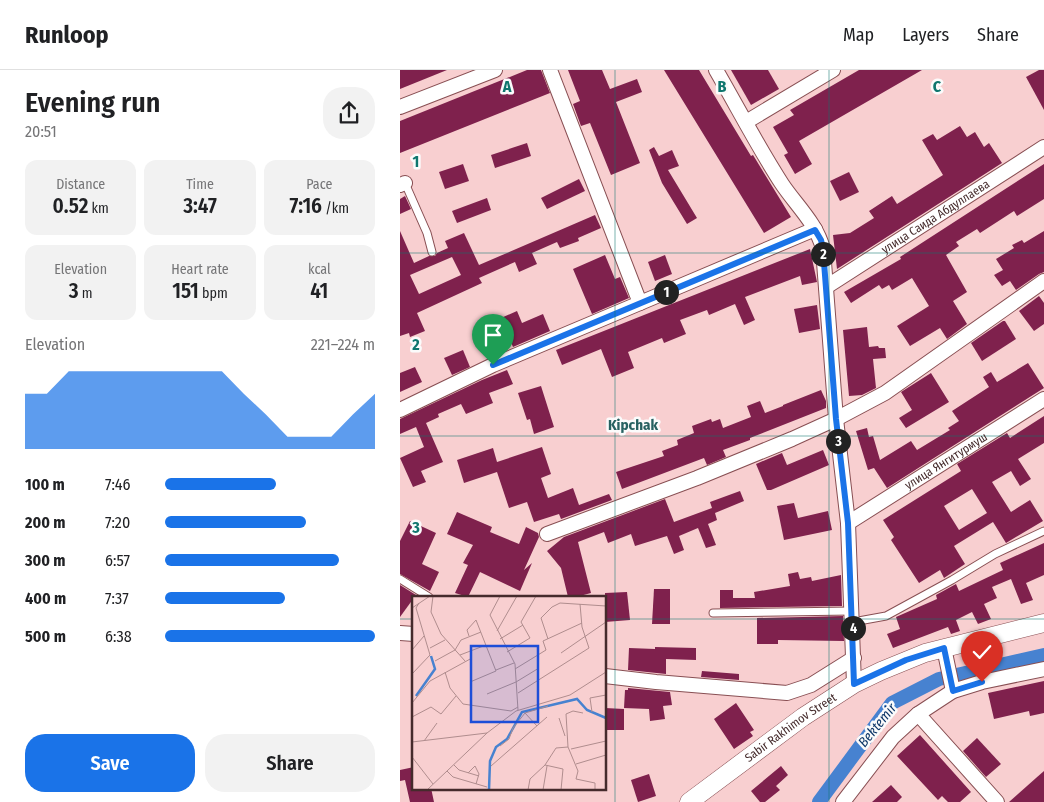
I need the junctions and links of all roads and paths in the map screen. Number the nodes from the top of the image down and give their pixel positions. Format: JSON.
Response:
{"nodes":[{"id":1,"x":495,"y":70,"type":"edge"},
{"id":2,"x":550,"y":70,"type":"edge"},
{"id":3,"x":716,"y":70,"type":"edge"},
{"id":4,"x":833,"y":70,"type":"edge"},
{"id":5,"x":400,"y":107,"type":"edge"},
{"id":6,"x":746,"y":122,"type":"junction"},
{"id":7,"x":1044,"y":147,"type":"edge"},
{"id":8,"x":403,"y":184,"type":"edge"},
{"id":9,"x":815,"y":230,"type":"junction"},
{"id":10,"x":432,"y":252,"type":"dead end"},
{"id":11,"x":1044,"y":281,"type":"edge"},
{"id":12,"x":826,"y":287,"type":"junction"},
{"id":13,"x":640,"y":303,"type":"junction"},
{"id":14,"x":1044,"y":399,"type":"edge"},
{"id":15,"x":400,"y":410,"type":"edge"},
{"id":16,"x":836,"y":419,"type":"junction"},
{"id":17,"x":848,"y":523,"type":"junction"},
{"id":18,"x":1044,"y":532,"type":"edge"},
{"id":19,"x":547,"y":534,"type":"dead end"},
{"id":20,"x":400,"y":580,"type":"edge"},
{"id":21,"x":427,"y":596,"type":"edge"},
{"id":22,"x":713,"y":613,"type":"dead end"},
{"id":23,"x":853,"y":617,"type":"junction"},
{"id":24,"x":1044,"y":623,"type":"edge"},
{"id":25,"x":946,"y":657,"type":"junction"},
{"id":26,"x":854,"y":658,"type":"junction"},
{"id":27,"x":1044,"y":668,"type":"edge"},
{"id":28,"x":606,"y":676,"type":"edge"},
{"id":29,"x":854,"y":684,"type":"junction"},
{"id":30,"x":952,"y":686,"type":"junction"},
{"id":31,"x":918,"y":714,"type":"junction"},
{"id":32,"x":689,"y":802,"type":"edge"},
{"id":33,"x":843,"y":802,"type":"edge"},
{"id":34,"x":997,"y":802,"type":"edge"}],
"edges":[{"from":1,"to":5,"type":"street"},
{"from":2,"to":13,"type":"street"},
{"from":3,"to":6,"type":"street"},
{"from":4,"to":6,"type":"street"},
{"from":6,"to":9,"type":"street"},
{"from":7,"to":12,"type":"street","name":"улица Саида Абдуллаева"},
{"from":8,"to":10,"type":"lane"},
{"from":9,"to":12,"type":"street"},
{"from":9,"to":13,"type":"street"},
{"from":11,"to":16,"type":"street"},
{"from":12,"to":16,"type":"street"},
{"from":13,"to":15,"type":"street"},
{"from":14,"to":17,"type":"street","name":"улица Янгитурмуш"},
{"from":16,"to":17,"type":"street"},
{"from":16,"to":19,"type":"street"},
{"from":17,"to":23,"type":"street"},
{"from":18,"to":23,"type":"lane"},
{"from":20,"to":21,"type":"lane"},
{"from":22,"to":23,"type":"lane"},
{"from":23,"to":26,"type":"street"},
{"from":24,"to":25,"type":"street","name":"Sabir Rakhimov Street"},
{"from":25,"to":29,"type":"street","name":"Sabir Rakhimov Street"},
{"from":25,"to":30,"type":"street"},
{"from":26,"to":28,"type":"street"},
{"from":26,"to":29,"type":"street"},
{"from":27,"to":30,"type":"street"},
{"from":29,"to":32,"type":"street","name":"Sabir Rakhimov Street"},
{"from":30,"to":31,"type":"street"},
{"from":31,"to":33,"type":"street"},
{"from":31,"to":34,"type":"street"}]}
